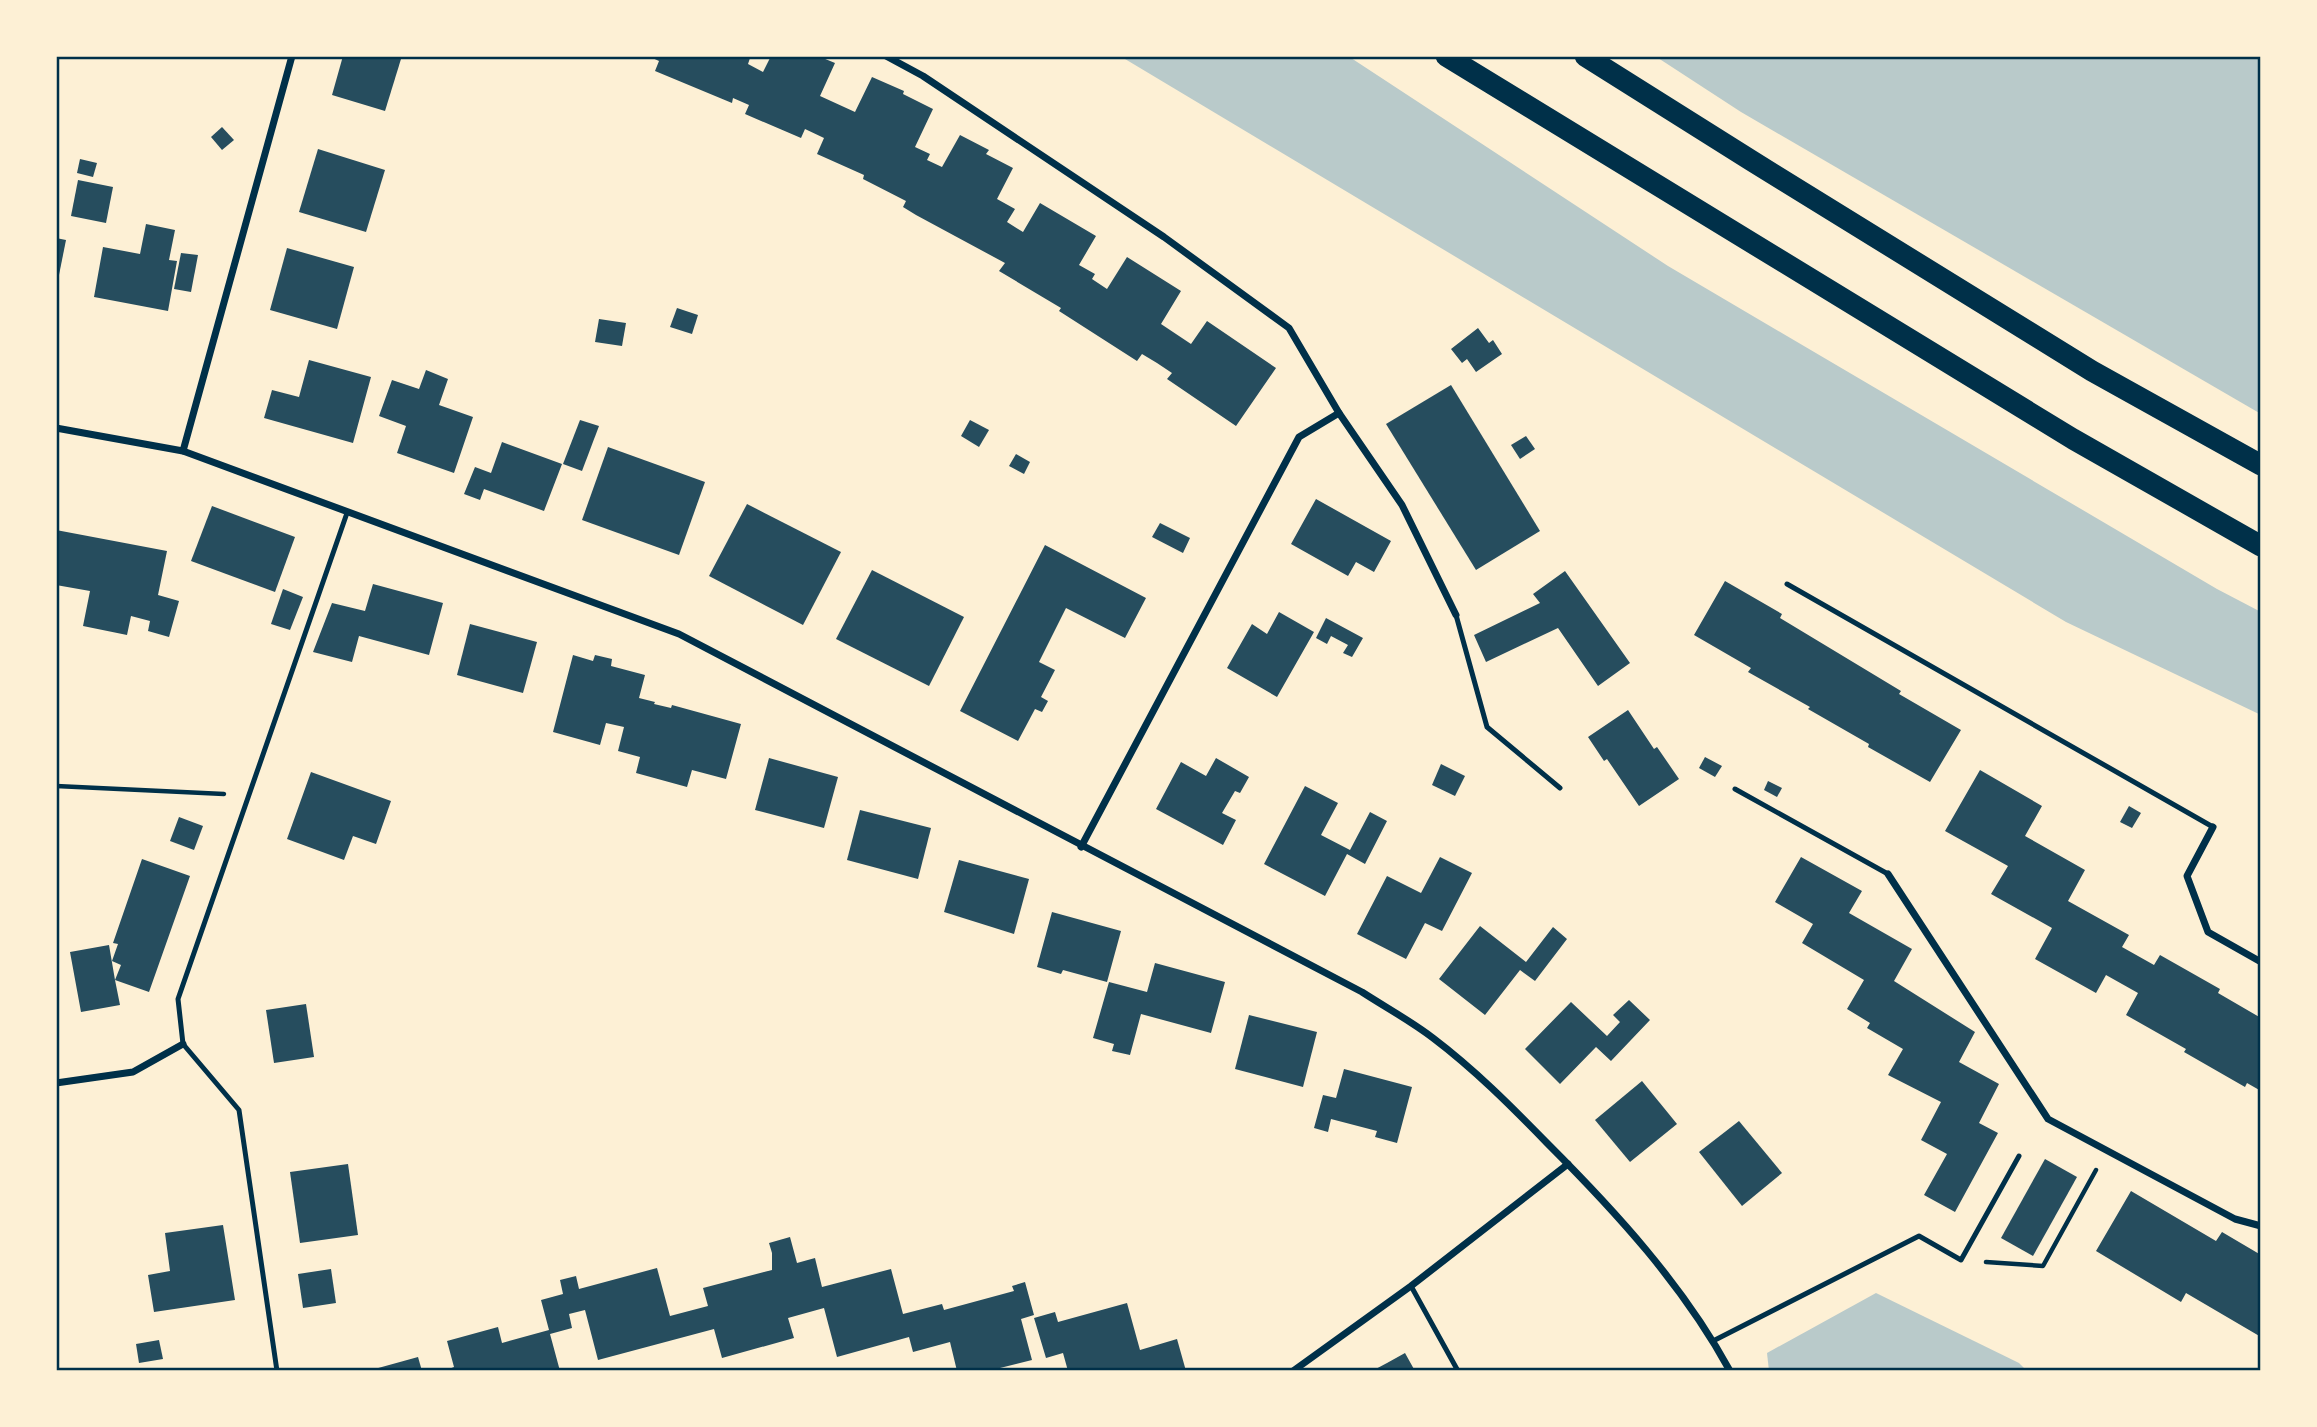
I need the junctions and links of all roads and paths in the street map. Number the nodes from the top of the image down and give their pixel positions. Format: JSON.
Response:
{"nodes":[{"id":1,"x":292,"y":56,"type":"edge"},
{"id":2,"x":886,"y":56,"type":"edge"},
{"id":3,"x":1446,"y":56,"type":"edge"},
{"id":4,"x":1585,"y":56,"type":"edge"},
{"id":5,"x":1339,"y":412,"type":"junction"},
{"id":6,"x":56,"y":428,"type":"edge"},
{"id":7,"x":183,"y":451,"type":"junction"},
{"id":8,"x":2261,"y":465,"type":"edge"},
{"id":9,"x":347,"y":513,"type":"junction"},
{"id":10,"x":2261,"y":546,"type":"edge"},
{"id":11,"x":1787,"y":584,"type":"dead end"},
{"id":12,"x":1456,"y":615,"type":"joint"},
{"id":13,"x":56,"y":786,"type":"edge"},
{"id":14,"x":1560,"y":788,"type":"dead end"},
{"id":15,"x":1735,"y":789,"type":"dead end"},
{"id":16,"x":250,"y":795,"type":"junction"},
{"id":17,"x":2213,"y":827,"type":"joint"},
{"id":18,"x":1081,"y":846,"type":"junction"},
{"id":19,"x":1888,"y":874,"type":"joint"},
{"id":20,"x":2261,"y":962,"type":"edge"},
{"id":21,"x":183,"y":1044,"type":"junction"},
{"id":22,"x":56,"y":1083,"type":"edge"},
{"id":23,"x":2018,"y":1156,"type":"dead end"},
{"id":24,"x":1568,"y":1164,"type":"junction"},
{"id":25,"x":2087,"y":1188,"type":"dead end"},
{"id":26,"x":2261,"y":1226,"type":"edge"},
{"id":27,"x":1961,"y":1260,"type":"junction"},
{"id":28,"x":1411,"y":1286,"type":"junction"},
{"id":29,"x":1713,"y":1341,"type":"junction"},
{"id":30,"x":277,"y":1371,"type":"edge"},
{"id":31,"x":1293,"y":1371,"type":"edge"},
{"id":32,"x":1458,"y":1371,"type":"edge"},
{"id":33,"x":1730,"y":1371,"type":"edge"}],
"edges":[{"from":1,"to":7,"type":"street"},
{"from":2,"to":5,"type":"street"},
{"from":3,"to":10,"type":"highway"},
{"from":4,"to":8,"type":"highway"},
{"from":5,"to":12,"type":"street"},
{"from":5,"to":18,"type":"street"},
{"from":6,"to":7,"type":"street"},
{"from":7,"to":9,"type":"street"},
{"from":9,"to":16,"type":"lane"},
{"from":9,"to":18,"type":"street"},
{"from":11,"to":17,"type":"lane"},
{"from":12,"to":14,"type":"lane"},
{"from":13,"to":16,"type":"path"},
{"from":15,"to":19,"type":"lane"},
{"from":16,"to":21,"type":"lane"},
{"from":17,"to":20,"type":"street"},
{"from":18,"to":24,"type":"street"},
{"from":19,"to":26,"type":"street"},
{"from":21,"to":22,"type":"street"},
{"from":21,"to":30,"type":"lane"},
{"from":23,"to":27,"type":"lane"},
{"from":24,"to":28,"type":"street"},
{"from":24,"to":29,"type":"street"},
{"from":25,"to":27,"type":"path"},
{"from":27,"to":29,"type":"lane"},
{"from":28,"to":31,"type":"street"},
{"from":28,"to":32,"type":"lane"},
{"from":29,"to":33,"type":"street"}]}
